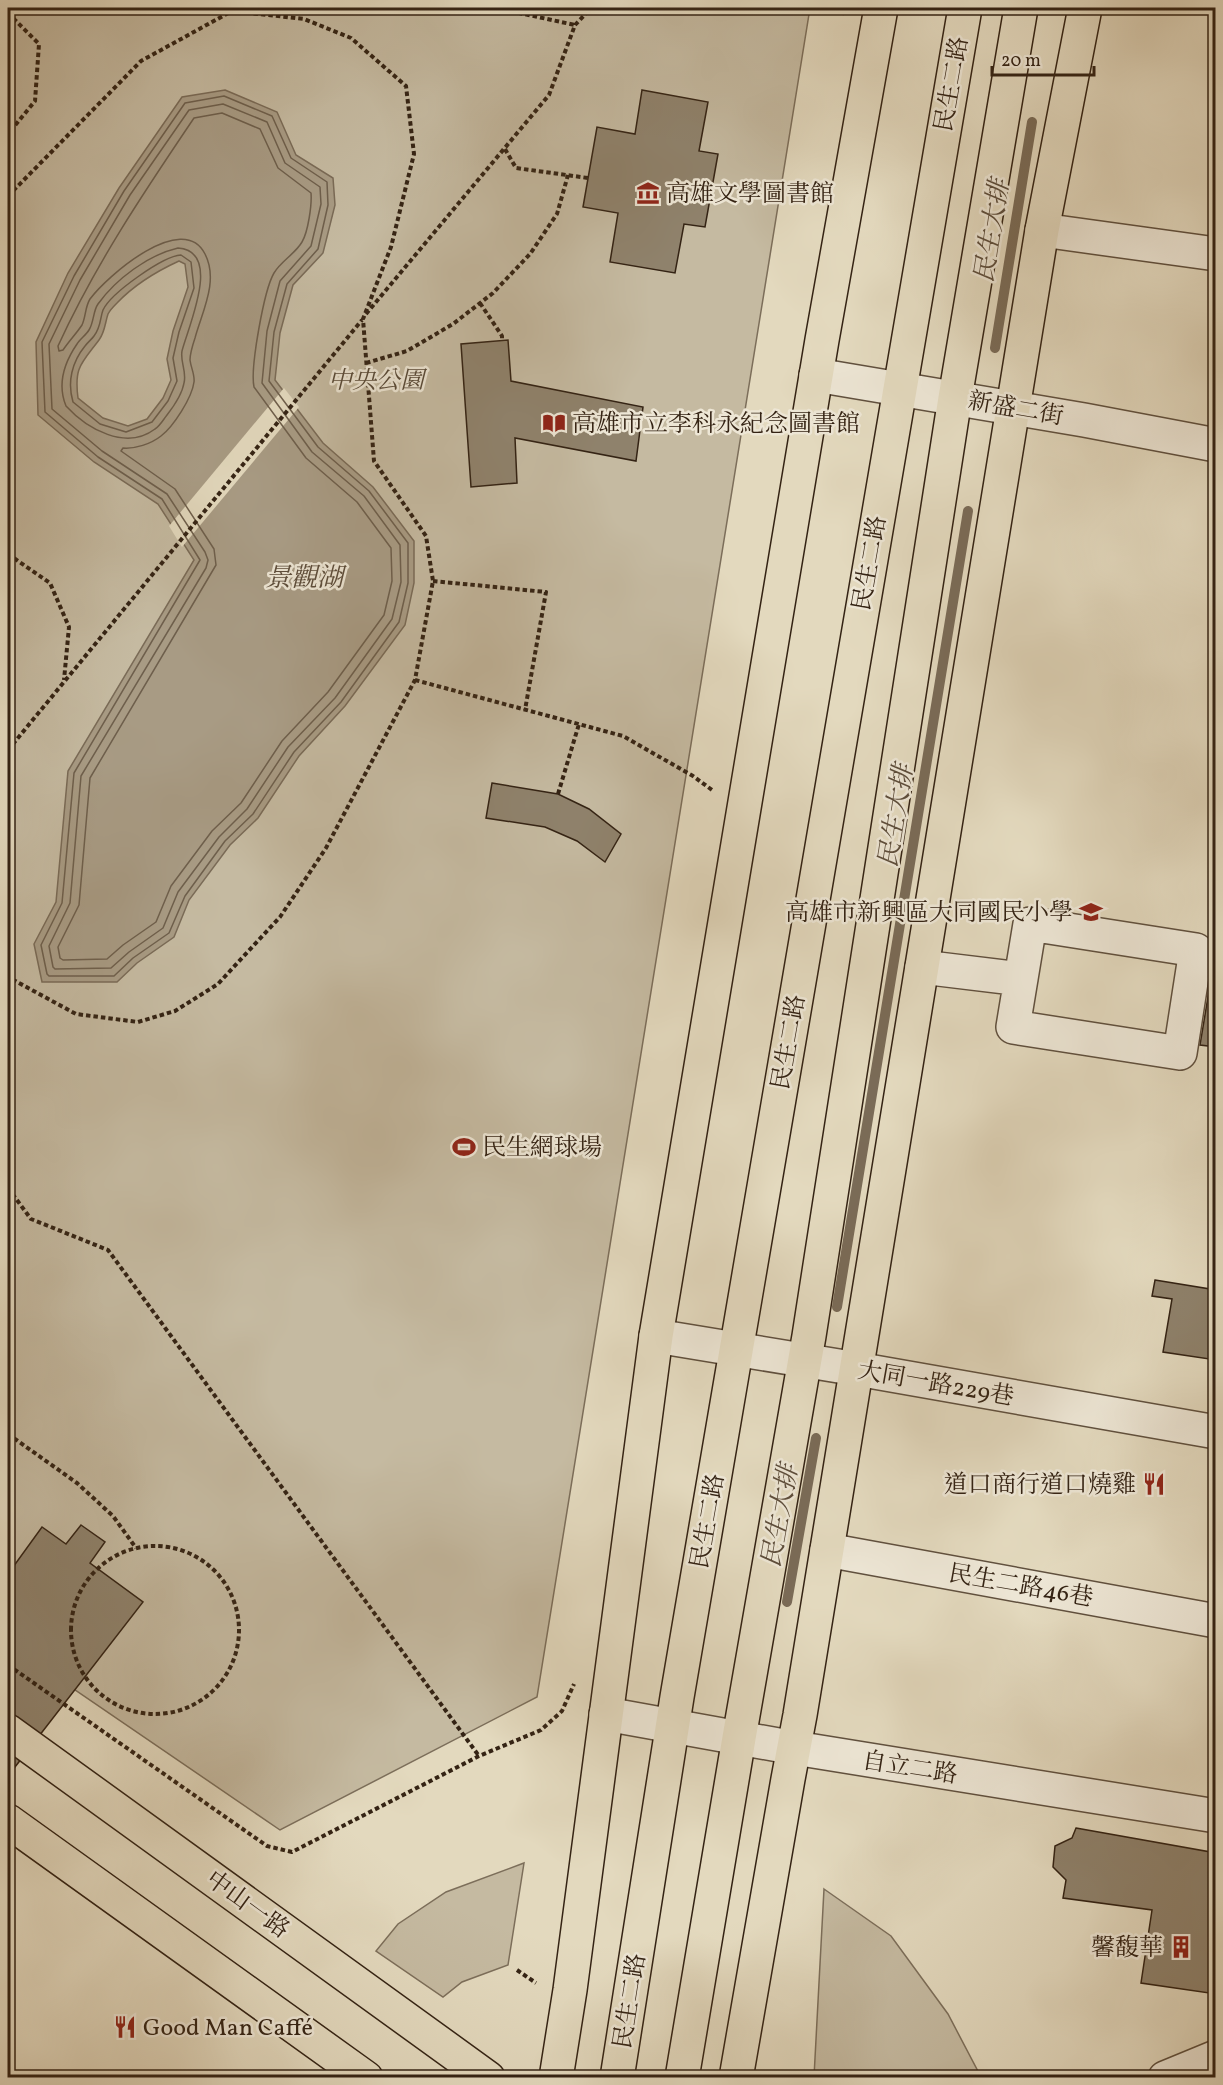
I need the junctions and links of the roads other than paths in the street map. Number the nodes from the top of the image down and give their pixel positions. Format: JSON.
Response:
{"nodes":[{"id":1,"x":881,"y":8,"type":"edge"},
{"id":2,"x":965,"y":8,"type":"edge"},
{"id":3,"x":1021,"y":8,"type":"edge"},
{"id":4,"x":1085,"y":8,"type":"edge"},
{"id":5,"x":1041,"y":230,"type":"junction"},
{"id":6,"x":1215,"y":254,"type":"edge"},
{"id":7,"x":816,"y":375,"type":"junction"},
{"id":8,"x":899,"y":389,"type":"junction"},
{"id":9,"x":956,"y":398,"type":"junction"},
{"id":10,"x":1013,"y":408,"type":"junction"},
{"id":11,"x":1215,"y":445,"type":"edge"},
{"id":12,"x":922,"y":967,"type":"junction"},
{"id":13,"x":1021,"y":980,"type":"junction"},
{"id":14,"x":656,"y":1336,"type":"junction"},
{"id":15,"x":736,"y":1349,"type":"junction"},
{"id":16,"x":805,"y":1360,"type":"junction"},
{"id":17,"x":857,"y":1369,"type":"junction"},
{"id":18,"x":1215,"y":1432,"type":"edge"},
{"id":19,"x":827,"y":1550,"type":"junction"},
{"id":20,"x":1215,"y":1621,"type":"edge"},
{"id":21,"x":606,"y":1714,"type":"junction"},
{"id":22,"x":672,"y":1726,"type":"junction"},
{"id":23,"x":8,"y":1731,"type":"edge"},
{"id":24,"x":739,"y":1738,"type":"junction"},
{"id":25,"x":795,"y":1748,"type":"junction"},
{"id":26,"x":1215,"y":1816,"type":"edge"},
{"id":27,"x":8,"y":1821,"type":"edge"},
{"id":28,"x":1215,"y":2058,"type":"edge"},
{"id":29,"x":366,"y":2078,"type":"edge"},
{"id":30,"x":488,"y":2078,"type":"edge"},
{"id":31,"x":556,"y":2078,"type":"edge"},
{"id":32,"x":617,"y":2078,"type":"edge"},
{"id":33,"x":682,"y":2078,"type":"edge"},
{"id":34,"x":736,"y":2078,"type":"edge"},
{"id":35,"x":1165,"y":2078,"type":"edge"}],
"edges":[{"from":1,"to":7,"type":"main road"},
{"from":2,"to":8,"type":"main road","name":"民生二路"},
{"from":3,"to":9,"type":"main road"},
{"from":4,"to":5,"type":"main road"},
{"from":5,"to":6,"type":"street"},
{"from":5,"to":10,"type":"main road"},
{"from":7,"to":8,"type":"street","name":"新盛二街"},
{"from":7,"to":14,"type":"main road"},
{"from":8,"to":9,"type":"street","name":"新盛二街"},
{"from":8,"to":15,"type":"main road","name":"民生二路"},
{"from":9,"to":10,"type":"street","name":"新盛二街"},
{"from":9,"to":16,"type":"main road"},
{"from":10,"to":11,"type":"street","name":"新盛二街"},
{"from":10,"to":12,"type":"main road"},
{"from":12,"to":13,"type":"street"},
{"from":12,"to":17,"type":"main road"},
{"from":13,"to":13,"type":"street"},
{"from":14,"to":15,"type":"street","name":"大同一路229巷"},
{"from":14,"to":21,"type":"main road"},
{"from":15,"to":16,"type":"street","name":"大同一路229巷"},
{"from":15,"to":22,"type":"main road","name":"民生二路"},
{"from":16,"to":17,"type":"street","name":"大同一路229巷"},
{"from":16,"to":24,"type":"main road"},
{"from":17,"to":18,"type":"street","name":"大同一路229巷"},
{"from":17,"to":19,"type":"main road"},
{"from":19,"to":20,"type":"street","name":"民生二路46巷"},
{"from":19,"to":25,"type":"main road"},
{"from":21,"to":22,"type":"street","name":"自立二路"},
{"from":21,"to":31,"type":"main road"},
{"from":22,"to":24,"type":"street","name":"自立二路"},
{"from":22,"to":32,"type":"main road","name":"民生二路"},
{"from":23,"to":30,"type":"main road","name":"中山一路"},
{"from":24,"to":25,"type":"street","name":"自立二路"},
{"from":24,"to":33,"type":"main road"},
{"from":25,"to":26,"type":"street","name":"自立二路"},
{"from":25,"to":34,"type":"main road"},
{"from":27,"to":29,"type":"main road"},
{"from":28,"to":35,"type":"street"}]}
